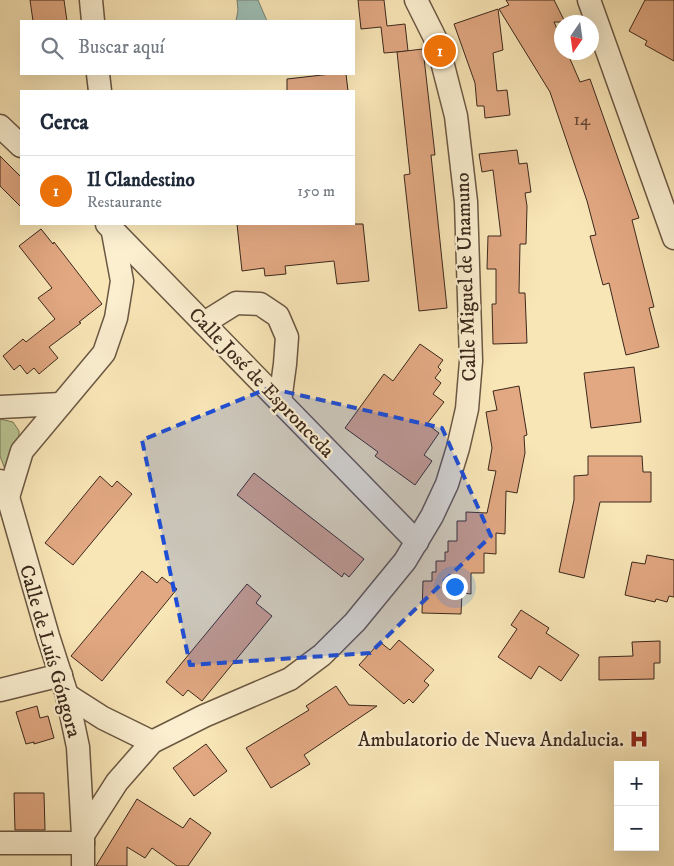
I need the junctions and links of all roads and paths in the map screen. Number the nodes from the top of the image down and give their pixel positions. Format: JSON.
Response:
{"nodes":[{"id":1,"x":91,"y":0,"type":"edge"},
{"id":2,"x":416,"y":0,"type":"edge"},
{"id":3,"x":589,"y":0,"type":"edge"},
{"id":4,"x":93,"y":20,"type":"edge"},
{"id":5,"x":98,"y":75,"type":"edge"},
{"id":6,"x":100,"y":90,"type":"edge"},
{"id":7,"x":0,"y":126,"type":"edge"},
{"id":8,"x":20,"y":145,"type":"edge"},
{"id":9,"x":111,"y":226,"type":"edge"},
{"id":10,"x":674,"y":238,"type":"edge"},
{"id":11,"x":204,"y":323,"type":"junction"},
{"id":12,"x":280,"y":401,"type":"junction"},
{"id":13,"x":61,"y":404,"type":"junction"},
{"id":14,"x":0,"y":408,"type":"edge"},
{"id":15,"x":5,"y":502,"type":"edge"},
{"id":16,"x":417,"y":542,"type":"junction"},
{"id":17,"x":64,"y":685,"type":"junction"},
{"id":18,"x":0,"y":690,"type":"edge"},
{"id":19,"x":152,"y":742,"type":"junction"},
{"id":20,"x":83,"y":839,"type":"junction"},
{"id":21,"x":0,"y":843,"type":"edge"},
{"id":22,"x":83,"y":866,"type":"edge"}],
"edges":[{"from":1,"to":4,"type":"street"},
{"from":2,"to":16,"type":"street","name":"Calle Miguel de Unamuno"},
{"from":3,"to":10,"type":"street"},
{"from":5,"to":6,"type":"street"},
{"from":7,"to":8,"type":"street"},
{"from":9,"to":11,"type":"street","name":"Calle José de Espronceda"},
{"from":9,"to":13,"type":"street"},
{"from":11,"to":12,"type":"street","name":"Calle José de Espronceda"},
{"from":11,"to":12,"type":"street"},
{"from":12,"to":16,"type":"street","name":"Calle José de Espronceda"},
{"from":13,"to":14,"type":"street"},
{"from":13,"to":15,"type":"street"},
{"from":15,"to":17,"type":"street","name":"Calle de Luís Góngora"},
{"from":16,"to":19,"type":"street","name":"Calle Miguel de Unamuno"},
{"from":17,"to":18,"type":"street"},
{"from":17,"to":19,"type":"street"},
{"from":17,"to":20,"type":"street","name":"Calle de Luís Góngora"},
{"from":19,"to":20,"type":"street"},
{"from":20,"to":21,"type":"street"},
{"from":20,"to":22,"type":"street","name":"Calle de Luís Góngora"}]}
